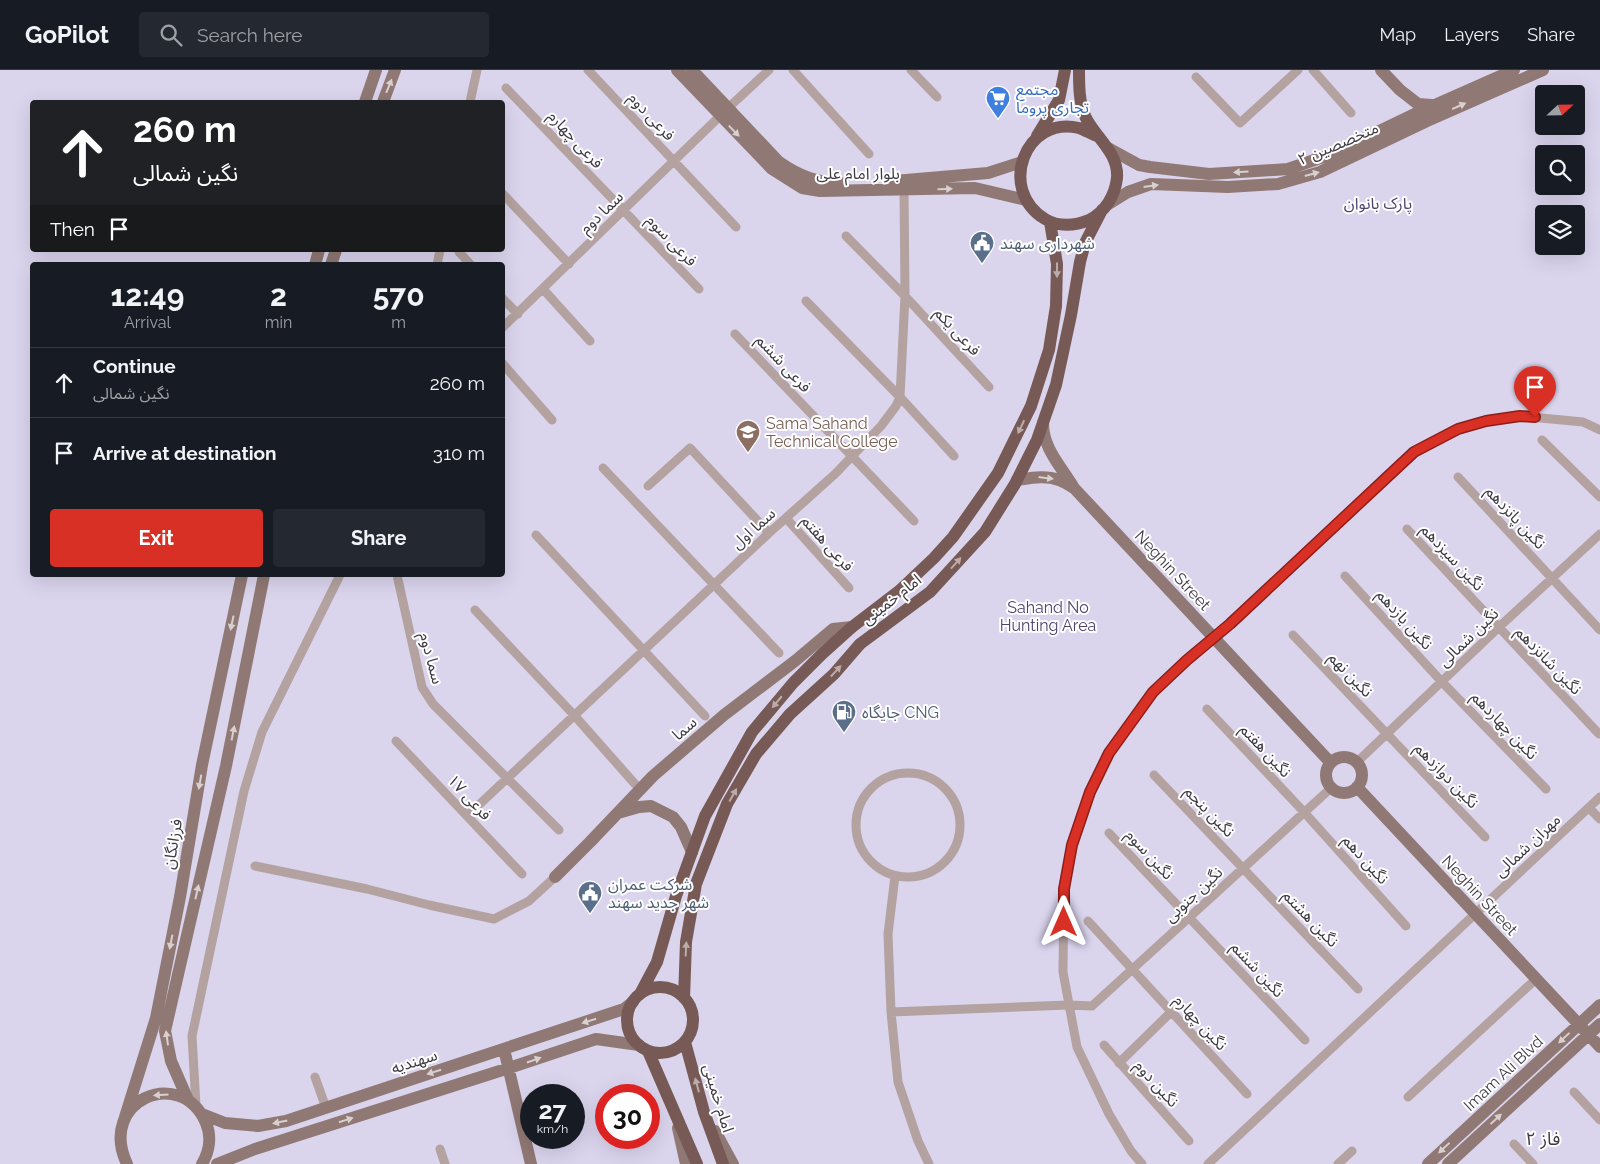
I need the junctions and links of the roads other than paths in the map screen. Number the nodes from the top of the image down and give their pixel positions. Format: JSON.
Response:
{"nodes":[{"id":1,"x":376,"y":70,"type":"edge"},
{"id":2,"x":395,"y":70,"type":"edge"},
{"id":3,"x":477,"y":70,"type":"edge"},
{"id":4,"x":588,"y":70,"type":"edge"},
{"id":5,"x":676,"y":70,"type":"edge"},
{"id":6,"x":692,"y":70,"type":"edge"},
{"id":7,"x":769,"y":70,"type":"edge"},
{"id":8,"x":793,"y":70,"type":"edge"},
{"id":9,"x":911,"y":70,"type":"edge"},
{"id":10,"x":1065,"y":70,"type":"edge"},
{"id":11,"x":1078,"y":70,"type":"edge"},
{"id":12,"x":1298,"y":70,"type":"edge"},
{"id":13,"x":1313,"y":70,"type":"edge"},
{"id":14,"x":1381,"y":70,"type":"edge"},
{"id":15,"x":1514,"y":70,"type":"edge"},
{"id":16,"x":1543,"y":70,"type":"edge"},
{"id":17,"x":1196,"y":77,"type":"dead end"},
{"id":18,"x":506,"y":88,"type":"dead end"},
{"id":19,"x":1400,"y":90,"type":"junction"},
{"id":20,"x":937,"y":97,"type":"dead end"},
{"id":21,"x":366,"y":100,"type":"edge"},
{"id":22,"x":384,"y":100,"type":"edge"},
{"id":23,"x":470,"y":100,"type":"edge"},
{"id":24,"x":1433,"y":106,"type":"junction"},
{"id":25,"x":724,"y":112,"type":"junction"},
{"id":26,"x":1350,"y":113,"type":"dead end"},
{"id":27,"x":1401,"y":120,"type":"junction"},
{"id":28,"x":1097,"y":136,"type":"junction"},
{"id":29,"x":1035,"y":139,"type":"junction"},
{"id":30,"x":1108,"y":148,"type":"junction"},
{"id":31,"x":869,"y":154,"type":"dead end"},
{"id":32,"x":674,"y":161,"type":"junction"},
{"id":33,"x":1022,"y":162,"type":"junction"},
{"id":34,"x":904,"y":185,"type":"junction"},
{"id":35,"x":505,"y":196,"type":"edge"},
{"id":36,"x":1026,"y":200,"type":"junction"},
{"id":37,"x":1105,"y":208,"type":"junction"},
{"id":38,"x":623,"y":212,"type":"junction"},
{"id":39,"x":1050,"y":222,"type":"junction"},
{"id":40,"x":736,"y":227,"type":"dead end"},
{"id":41,"x":846,"y":236,"type":"dead end"},
{"id":42,"x":459,"y":252,"type":"dead end"},
{"id":43,"x":469,"y":262,"type":"edge"},
{"id":44,"x":570,"y":264,"type":"junction"},
{"id":45,"x":543,"y":289,"type":"junction"},
{"id":46,"x":698,"y":289,"type":"dead end"},
{"id":47,"x":905,"y":296,"type":"junction"},
{"id":48,"x":505,"y":301,"type":"edge"},
{"id":49,"x":806,"y":301,"type":"dead end"},
{"id":50,"x":518,"y":314,"type":"junction"},
{"id":51,"x":505,"y":325,"type":"edge"},
{"id":52,"x":736,"y":334,"type":"dead end"},
{"id":53,"x":590,"y":341,"type":"dead end"},
{"id":54,"x":505,"y":366,"type":"edge"},
{"id":55,"x":989,"y":387,"type":"dead end"},
{"id":56,"x":900,"y":397,"type":"junction"},
{"id":57,"x":552,"y":420,"type":"dead end"},
{"id":58,"x":1043,"y":423,"type":"junction"},
{"id":59,"x":1600,"y":430,"type":"edge"},
{"id":60,"x":1542,"y":440,"type":"dead end"},
{"id":61,"x":954,"y":456,"type":"dead end"},
{"id":62,"x":852,"y":457,"type":"junction"},
{"id":63,"x":603,"y":468,"type":"dead end"},
{"id":64,"x":1458,"y":477,"type":"dead end"},
{"id":65,"x":1017,"y":480,"type":"junction"},
{"id":66,"x":648,"y":486,"type":"dead end"},
{"id":67,"x":1074,"y":488,"type":"junction"},
{"id":68,"x":1600,"y":497,"type":"edge"},
{"id":69,"x":786,"y":518,"type":"junction"},
{"id":70,"x":914,"y":521,"type":"dead end"},
{"id":71,"x":1407,"y":529,"type":"dead end"},
{"id":72,"x":769,"y":533,"type":"junction"},
{"id":73,"x":1600,"y":534,"type":"edge"},
{"id":74,"x":536,"y":536,"type":"dead end"},
{"id":75,"x":1346,"y":576,"type":"dead end"},
{"id":76,"x":242,"y":577,"type":"edge"},
{"id":77,"x":264,"y":577,"type":"edge"},
{"id":78,"x":339,"y":577,"type":"edge"},
{"id":79,"x":397,"y":577,"type":"edge"},
{"id":80,"x":1552,"y":578,"type":"junction"},
{"id":81,"x":714,"y":584,"type":"junction"},
{"id":82,"x":848,"y":588,"type":"dead end"},
{"id":83,"x":475,"y":610,"type":"dead end"},
{"id":84,"x":852,"y":627,"type":"junction"},
{"id":85,"x":1498,"y":628,"type":"junction"},
{"id":86,"x":1600,"y":630,"type":"edge"},
{"id":87,"x":1293,"y":636,"type":"dead end"},
{"id":88,"x":1214,"y":638,"type":"junction"},
{"id":89,"x":644,"y":650,"type":"junction"},
{"id":90,"x":779,"y":653,"type":"dead end"},
{"id":91,"x":1442,"y":682,"type":"junction"},
{"id":92,"x":1207,"y":709,"type":"dead end"},
{"id":93,"x":574,"y":714,"type":"junction"},
{"id":94,"x":705,"y":716,"type":"dead end"},
{"id":95,"x":1387,"y":734,"type":"junction"},
{"id":96,"x":1599,"y":734,"type":"dead end"},
{"id":97,"x":396,"y":741,"type":"dead end"},
{"id":98,"x":1330,"y":762,"type":"junction"},
{"id":99,"x":1357,"y":762,"type":"junction"},
{"id":100,"x":1154,"y":774,"type":"dead end"},
{"id":101,"x":507,"y":779,"type":"junction"},
{"id":102,"x":635,"y":784,"type":"dead end"},
{"id":103,"x":1357,"y":787,"type":"junction"},
{"id":104,"x":1330,"y":788,"type":"junction"},
{"id":105,"x":1546,"y":789,"type":"dead end"},
{"id":106,"x":1600,"y":797,"type":"edge"},
{"id":107,"x":1589,"y":808,"type":"junction"},
{"id":108,"x":1304,"y":812,"type":"junction"},
{"id":109,"x":618,"y":813,"type":"junction"},
{"id":110,"x":467,"y":816,"type":"junction"},
{"id":111,"x":1600,"y":819,"type":"edge"},
{"id":112,"x":559,"y":830,"type":"dead end"},
{"id":113,"x":1109,"y":833,"type":"dead end"},
{"id":114,"x":1485,"y":837,"type":"dead end"},
{"id":115,"x":692,"y":852,"type":"junction"},
{"id":116,"x":255,"y":866,"type":"dead end"},
{"id":117,"x":1243,"y":868,"type":"junction"},
{"id":118,"x":522,"y":874,"type":"dead end"},
{"id":119,"x":895,"y":876,"type":"junction"},
{"id":120,"x":555,"y":877,"type":"joint"},
{"id":121,"x":1475,"y":914,"type":"junction"},
{"id":122,"x":1189,"y":918,"type":"junction"},
{"id":123,"x":1088,"y":920,"type":"dead end"},
{"id":124,"x":1406,"y":926,"type":"dead end"},
{"id":125,"x":1133,"y":970,"type":"junction"},
{"id":126,"x":1536,"y":979,"type":"junction"},
{"id":127,"x":1358,"y":989,"type":"dead end"},
{"id":128,"x":636,"y":998,"type":"junction"},
{"id":129,"x":684,"y":998,"type":"junction"},
{"id":130,"x":1069,"y":1005,"type":"junction"},
{"id":131,"x":1600,"y":1006,"type":"edge"},
{"id":132,"x":891,"y":1012,"type":"junction"},
{"id":133,"x":1171,"y":1012,"type":"junction"},
{"id":134,"x":1600,"y":1024,"type":"edge"},
{"id":135,"x":1578,"y":1025,"type":"junction"},
{"id":136,"x":1588,"y":1035,"type":"junction"},
{"id":137,"x":1305,"y":1040,"type":"dead end"},
{"id":138,"x":685,"y":1042,"type":"junction"},
{"id":139,"x":1104,"y":1045,"type":"dead end"},
{"id":140,"x":1600,"y":1047,"type":"edge"},
{"id":141,"x":643,"y":1048,"type":"junction"},
{"id":142,"x":504,"y":1049,"type":"junction"},
{"id":143,"x":1119,"y":1062,"type":"junction"},
{"id":144,"x":509,"y":1068,"type":"junction"},
{"id":145,"x":315,"y":1076,"type":"dead end"},
{"id":146,"x":1574,"y":1092,"type":"dead end"},
{"id":147,"x":1247,"y":1094,"type":"dead end"},
{"id":148,"x":1408,"y":1097,"type":"dead end"},
{"id":149,"x":195,"y":1107,"type":"junction"},
{"id":150,"x":326,"y":1108,"type":"junction"},
{"id":151,"x":704,"y":1112,"type":"junction"},
{"id":152,"x":675,"y":1114,"type":"junction"},
{"id":153,"x":125,"y":1117,"type":"junction"},
{"id":154,"x":1600,"y":1120,"type":"edge"},
{"id":155,"x":1189,"y":1141,"type":"dead end"},
{"id":156,"x":1514,"y":1144,"type":"dead end"},
{"id":157,"x":440,"y":1149,"type":"dead end"},
{"id":158,"x":1352,"y":1151,"type":"dead end"},
{"id":159,"x":121,"y":1158,"type":"edge"},
{"id":160,"x":127,"y":1164,"type":"edge"},
{"id":161,"x":202,"y":1164,"type":"edge"},
{"id":162,"x":217,"y":1164,"type":"edge"},
{"id":163,"x":445,"y":1164,"type":"edge"},
{"id":164,"x":531,"y":1164,"type":"edge"},
{"id":165,"x":686,"y":1164,"type":"edge"},
{"id":166,"x":697,"y":1164,"type":"edge"},
{"id":167,"x":723,"y":1164,"type":"edge"},
{"id":168,"x":733,"y":1164,"type":"edge"},
{"id":169,"x":929,"y":1164,"type":"edge"},
{"id":170,"x":1142,"y":1164,"type":"edge"},
{"id":171,"x":1208,"y":1164,"type":"edge"},
{"id":172,"x":1338,"y":1164,"type":"edge"},
{"id":173,"x":1428,"y":1164,"type":"edge"},
{"id":174,"x":1448,"y":1164,"type":"edge"},
{"id":175,"x":1533,"y":1164,"type":"edge"}],
"edges":[{"from":1,"to":21,"type":"street"},
{"from":22,"to":2,"type":"street","one_way":true},
{"from":3,"to":23,"type":"street"},
{"from":4,"to":32,"type":"street","name":"فرعی دوم"},
{"from":5,"to":25,"type":"street","name":"بلوار امام علی"},
{"from":6,"to":25,"type":"street","name":"بلوار امام علی"},
{"from":7,"to":25,"type":"street","name":"سما دوم"},
{"from":8,"to":31,"type":"street"},
{"from":9,"to":20,"type":"street"},
{"from":10,"to":29,"type":"main road"},
{"from":11,"to":28,"type":"main road"},
{"from":12,"to":17,"type":"street"},
{"from":13,"to":26,"type":"street"},
{"from":14,"to":19,"type":"street"},
{"from":15,"to":24,"type":"street"},
{"from":37,"to":16,"type":"street","name":"متخصصین ۲","one_way":true},
{"from":18,"to":38,"type":"street","name":"فرعی چهارم"},
{"from":19,"to":24,"type":"street"},
{"from":19,"to":27,"type":"street"},
{"from":24,"to":27,"type":"street"},
{"from":25,"to":32,"type":"street","name":"سما دوم"},
{"from":25,"to":34,"type":"street","name":"بلوار امام علی"},
{"from":27,"to":30,"type":"street","one_way":true},
{"from":28,"to":29,"type":"main road"},
{"from":28,"to":30,"type":"main road"},
{"from":29,"to":33,"type":"main road"},
{"from":30,"to":37,"type":"main road"},
{"from":32,"to":38,"type":"street","name":"سما دوم"},
{"from":32,"to":40,"type":"street"},
{"from":33,"to":34,"type":"street","name":"بلوار امام علی"},
{"from":33,"to":36,"type":"main road"},
{"from":34,"to":36,"type":"street","name":"بلوار امام علی","one_way":true},
{"from":34,"to":47,"type":"street","name":"سما اول"},
{"from":35,"to":44,"type":"street"},
{"from":36,"to":39,"type":"main road"},
{"from":37,"to":39,"type":"main road"},
{"from":37,"to":58,"type":"main road","name":"امام خمینی"},
{"from":38,"to":44,"type":"street","name":"سما دوم"},
{"from":38,"to":46,"type":"street","name":"فرعی سوم"},
{"from":39,"to":84,"type":"main road","name":"امام خمینی","one_way":true},
{"from":41,"to":47,"type":"street"},
{"from":42,"to":43,"type":"street"},
{"from":44,"to":45,"type":"street","name":"سما دوم"},
{"from":45,"to":50,"type":"street","name":"سما دوم"},
{"from":45,"to":53,"type":"street"},
{"from":47,"to":55,"type":"street","name":"فرعی یکم"},
{"from":47,"to":56,"type":"street","name":"سما اول"},
{"from":48,"to":50,"type":"street"},
{"from":49,"to":56,"type":"street"},
{"from":50,"to":51,"type":"street","name":"سما دوم"},
{"from":52,"to":62,"type":"street","name":"فرعی ششم"},
{"from":54,"to":57,"type":"street"},
{"from":56,"to":61,"type":"street"},
{"from":56,"to":62,"type":"street","name":"سما اول"},
{"from":58,"to":65,"type":"main road","name":"امام خمینی"},
{"from":58,"to":67,"type":"street"},
{"from":59,"to":88,"type":"street"},
{"from":60,"to":68,"type":"street"},
{"from":62,"to":69,"type":"street","name":"سما اول"},
{"from":62,"to":70,"type":"street","name":"فرعی ششم"},
{"from":63,"to":81,"type":"street"},
{"from":64,"to":80,"type":"street","name":"نگین پانزدهم"},
{"from":65,"to":67,"type":"street","one_way":true},
{"from":129,"to":65,"type":"main road","name":"امام خمینی","one_way":true},
{"from":66,"to":72,"type":"street"},
{"from":67,"to":88,"type":"street","name":"Neghin Street"},
{"from":69,"to":72,"type":"street","name":"سما اول"},
{"from":69,"to":82,"type":"street","name":"فرعی هفتم"},
{"from":71,"to":85,"type":"street","name":"نگین سیزدهم"},
{"from":72,"to":81,"type":"street","name":"سما اول"},
{"from":73,"to":80,"type":"street","name":"نگین شمالی"},
{"from":74,"to":89,"type":"street"},
{"from":75,"to":91,"type":"street","name":"نگین یازدهم"},
{"from":76,"to":153,"type":"street","name":"فرزانگان","one_way":true},
{"from":149,"to":77,"type":"street","one_way":true},
{"from":78,"to":149,"type":"street"},
{"from":79,"to":101,"type":"street","name":"سما دوم"},
{"from":80,"to":85,"type":"street","name":"نگین شمالی"},
{"from":80,"to":86,"type":"street","name":"نگین پانزدهم"},
{"from":81,"to":89,"type":"street","name":"سما اول"},
{"from":81,"to":90,"type":"street"},
{"from":83,"to":93,"type":"street"},
{"from":84,"to":109,"type":"street","name":"سما"},
{"from":84,"to":115,"type":"main road","name":"امام خمینی","one_way":true},
{"from":85,"to":91,"type":"street","name":"نگین شمالی"},
{"from":85,"to":96,"type":"street","name":"نگین شانزدهم"},
{"from":87,"to":95,"type":"street","name":"نگین نهم"},
{"from":88,"to":98,"type":"street","name":"Neghin Street"},
{"from":88,"to":130,"type":"street"},
{"from":89,"to":93,"type":"street","name":"سما اول"},
{"from":89,"to":94,"type":"street"},
{"from":91,"to":95,"type":"street","name":"نگین شمالی"},
{"from":91,"to":105,"type":"street","name":"نگین چهاردهم"},
{"from":92,"to":108,"type":"street","name":"نگین هفتم"},
{"from":93,"to":101,"type":"street","name":"سما اول"},
{"from":93,"to":102,"type":"street"},
{"from":95,"to":99,"type":"street","name":"نگین شمالی"},
{"from":95,"to":114,"type":"street","name":"نگین دوازدهم"},
{"from":97,"to":110,"type":"street","name":"فرعی ۱۷"},
{"from":98,"to":99,"type":"street"},
{"from":98,"to":104,"type":"street"},
{"from":99,"to":103,"type":"street"},
{"from":100,"to":117,"type":"street","name":"نگین پنجم"},
{"from":101,"to":110,"type":"street","name":"سما اول"},
{"from":101,"to":112,"type":"street","name":"سما دوم"},
{"from":103,"to":104,"type":"street"},
{"from":103,"to":121,"type":"street","name":"Neghin Street"},
{"from":104,"to":108,"type":"street","name":"نگین جنوبی"},
{"from":106,"to":107,"type":"street","name":"مهران شمالی"},
{"from":107,"to":111,"type":"street"},
{"from":107,"to":121,"type":"street","name":"مهران شمالی"},
{"from":108,"to":117,"type":"street","name":"نگین جنوبی"},
{"from":108,"to":124,"type":"street","name":"نگین دهم"},
{"from":109,"to":115,"type":"street"},
{"from":109,"to":120,"type":"street","name":"سما"},
{"from":110,"to":118,"type":"street","name":"فرعی ۱۷"},
{"from":113,"to":122,"type":"street","name":"نگین سوم"},
{"from":115,"to":128,"type":"main road","name":"امام خمینی"},
{"from":116,"to":120,"type":"street"},
{"from":117,"to":122,"type":"street","name":"نگین جنوبی"},
{"from":117,"to":127,"type":"street","name":"نگین هشتم"},
{"from":119,"to":119,"type":"street"},
{"from":119,"to":132,"type":"street"},
{"from":121,"to":126,"type":"street","name":"Neghin Street"},
{"from":121,"to":171,"type":"street","name":"مهران شمالی"},
{"from":122,"to":125,"type":"street","name":"نگین جنوبی"},
{"from":122,"to":137,"type":"street","name":"نگین ششم"},
{"from":123,"to":125,"type":"street","name":"نگین چهارم"},
{"from":125,"to":130,"type":"street","name":"نگین جنوبی"},
{"from":125,"to":133,"type":"street","name":"نگین چهارم"},
{"from":126,"to":135,"type":"street","name":"Neghin Street"},
{"from":126,"to":148,"type":"street"},
{"from":128,"to":129,"type":"main road"},
{"from":128,"to":141,"type":"main road"},
{"from":128,"to":142,"type":"street","name":"سهندیه","one_way":true},
{"from":129,"to":138,"type":"main road"},
{"from":130,"to":132,"type":"street","name":"نگین جنوبی"},
{"from":130,"to":170,"type":"street"},
{"from":131,"to":135,"type":"street","name":"Imam Ali Blvd"},
{"from":132,"to":169,"type":"street"},
{"from":133,"to":143,"type":"street"},
{"from":133,"to":147,"type":"street","name":"نگین چهارم"},
{"from":134,"to":136,"type":"street","name":"Imam Ali Blvd"},
{"from":135,"to":136,"type":"street","name":"Neghin Street"},
{"from":135,"to":173,"type":"street","name":"Imam Ali Blvd","one_way":true},
{"from":136,"to":140,"type":"street","name":"Neghin Street"},
{"from":174,"to":136,"type":"street","name":"Imam Ali Blvd","one_way":true},
{"from":138,"to":141,"type":"main road"},
{"from":151,"to":138,"type":"main road","name":"امام خمینی","one_way":true},
{"from":139,"to":143,"type":"street","name":"نگین دوم"},
{"from":144,"to":141,"type":"street","one_way":true},
{"from":141,"to":152,"type":"main road"},
{"from":142,"to":144,"type":"street"},
{"from":142,"to":150,"type":"street","name":"سهندیه","one_way":true},
{"from":143,"to":155,"type":"street","name":"نگین دوم"},
{"from":162,"to":144,"type":"street","one_way":true},
{"from":144,"to":164,"type":"street"},
{"from":145,"to":150,"type":"street"},
{"from":146,"to":154,"type":"street"},
{"from":150,"to":149,"type":"street","name":"سهندیه","one_way":true},
{"from":149,"to":153,"type":"street","name":"سهندیه","one_way":true},
{"from":149,"to":161,"type":"street"},
{"from":151,"to":167,"type":"main road","name":"امام خمینی"},
{"from":151,"to":168,"type":"street"},
{"from":152,"to":165,"type":"street"},
{"from":152,"to":166,"type":"main road"},
{"from":153,"to":159,"type":"street","name":"فرزانگان"},
{"from":156,"to":175,"type":"street"},
{"from":157,"to":163,"type":"street"},
{"from":158,"to":172,"type":"street"},
{"from":159,"to":160,"type":"street"}]}
